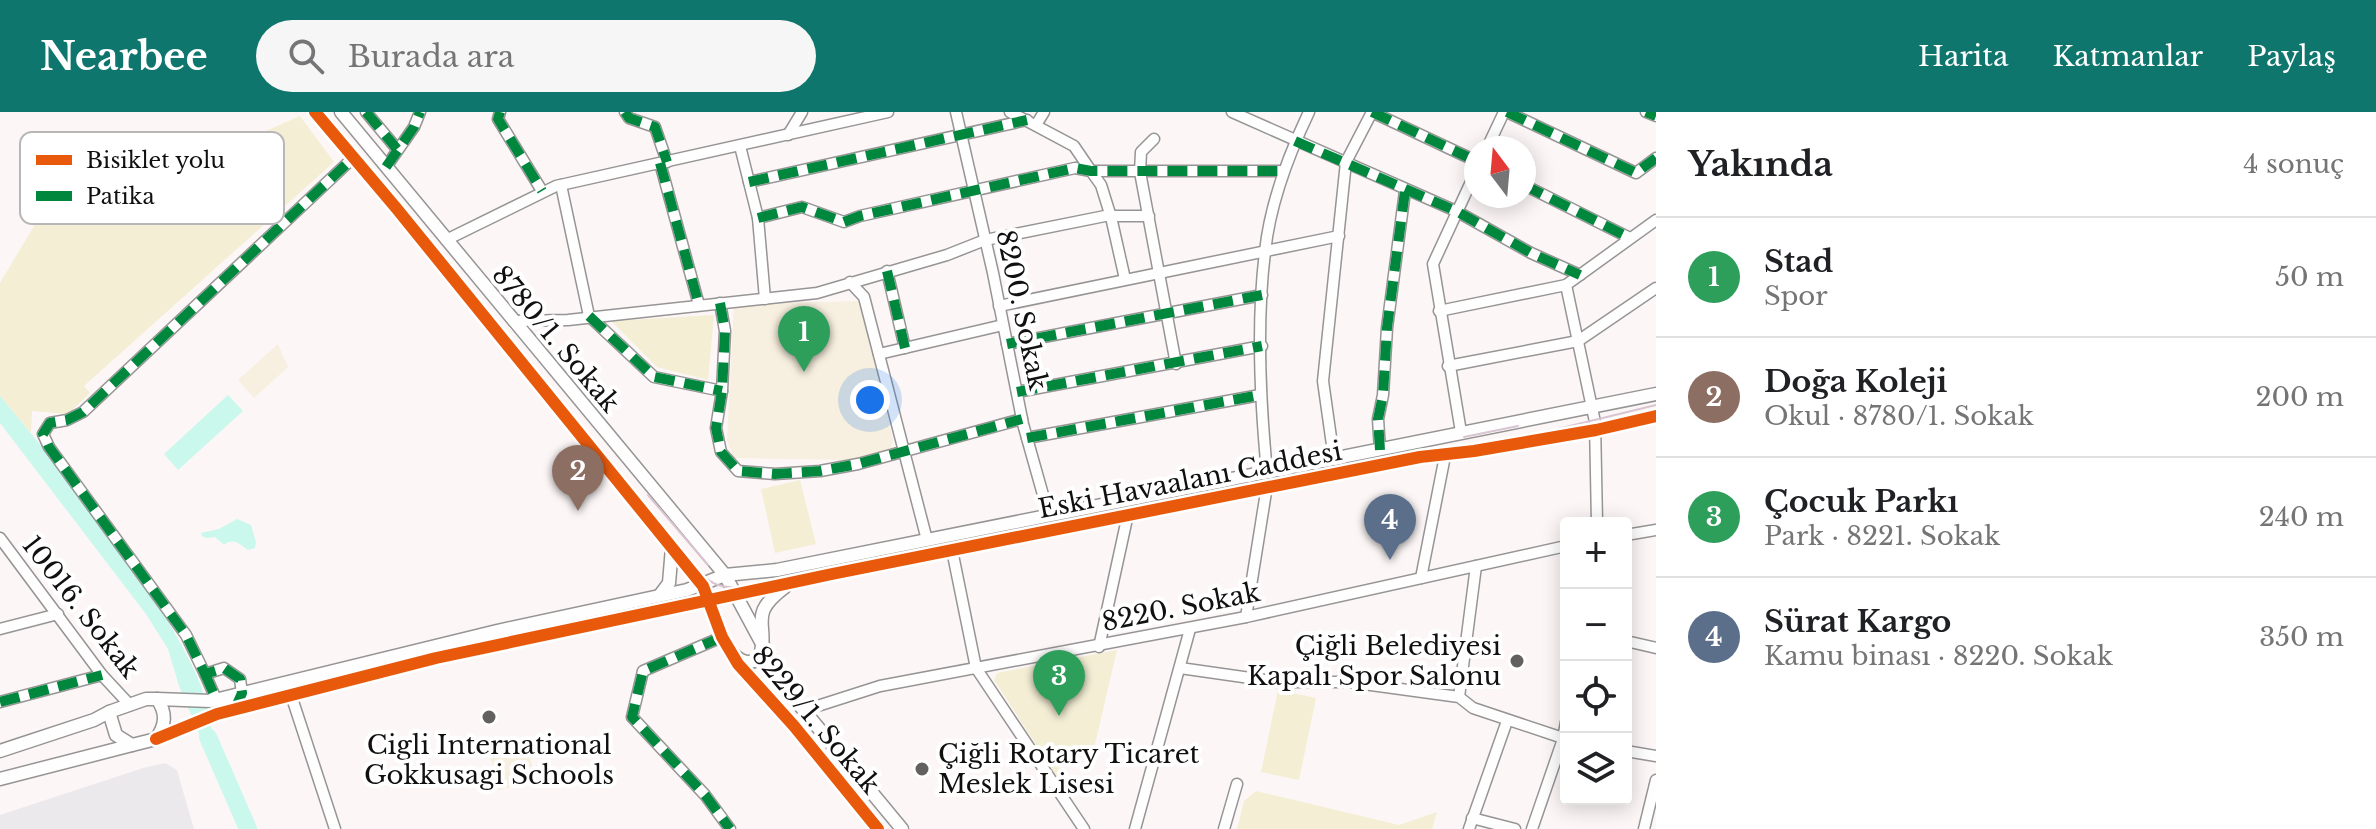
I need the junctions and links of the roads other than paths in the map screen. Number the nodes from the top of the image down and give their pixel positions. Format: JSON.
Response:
{"nodes":[{"id":1,"x":315,"y":112,"type":"edge"},
{"id":2,"x":341,"y":112,"type":"edge"},
{"id":3,"x":366,"y":112,"type":"edge"},
{"id":4,"x":420,"y":112,"type":"edge"},
{"id":5,"x":500,"y":112,"type":"edge"},
{"id":6,"x":625,"y":112,"type":"edge"},
{"id":7,"x":802,"y":112,"type":"edge"},
{"id":8,"x":888,"y":112,"type":"edge"},
{"id":9,"x":956,"y":112,"type":"edge"},
{"id":10,"x":1010,"y":112,"type":"edge"},
{"id":11,"x":1044,"y":112,"type":"edge"},
{"id":12,"x":1232,"y":112,"type":"edge"},
{"id":13,"x":1309,"y":112,"type":"edge"},
{"id":14,"x":1372,"y":112,"type":"edge"},
{"id":15,"x":1505,"y":112,"type":"edge"},
{"id":16,"x":1646,"y":112,"type":"edge"},
{"id":17,"x":1656,"y":116,"type":"edge"},
{"id":18,"x":1032,"y":123,"type":"junction"},
{"id":19,"x":788,"y":135,"type":"junction"},
{"id":20,"x":961,"y":135,"type":"junction"},
{"id":21,"x":1493,"y":136,"type":"edge"},
{"id":22,"x":1154,"y":139,"type":"dead end"},
{"id":23,"x":1295,"y":141,"type":"junction"},
{"id":24,"x":740,"y":146,"type":"junction"},
{"id":25,"x":397,"y":149,"type":"junction"},
{"id":26,"x":1464,"y":155,"type":"edge"},
{"id":27,"x":354,"y":157,"type":"junction"},
{"id":28,"x":1656,"y":158,"type":"edge"},
{"id":29,"x":664,"y":162,"type":"junction"},
{"id":30,"x":1346,"y":162,"type":"junction"},
{"id":31,"x":386,"y":167,"type":"junction"},
{"id":32,"x":1091,"y":171,"type":"junction"},
{"id":33,"x":1283,"y":171,"type":"junction"},
{"id":34,"x":1140,"y":172,"type":"junction"},
{"id":35,"x":749,"y":182,"type":"junction"},
{"id":36,"x":561,"y":185,"type":"junction"},
{"id":37,"x":974,"y":190,"type":"junction"},
{"id":38,"x":542,"y":191,"type":"junction"},
{"id":39,"x":1405,"y":191,"type":"junction"},
{"id":40,"x":1536,"y":191,"type":"edge"},
{"id":41,"x":1464,"y":195,"type":"edge"},
{"id":42,"x":1456,"y":211,"type":"junction"},
{"id":43,"x":1149,"y":216,"type":"junction"},
{"id":44,"x":1111,"y":217,"type":"junction"},
{"id":45,"x":758,"y":218,"type":"junction"},
{"id":46,"x":1656,"y":220,"type":"edge"},
{"id":47,"x":284,"y":223,"type":"edge"},
{"id":48,"x":283,"y":224,"type":"edge"},
{"id":49,"x":1339,"y":236,"type":"junction"},
{"id":50,"x":1630,"y":238,"type":"junction"},
{"id":51,"x":446,"y":240,"type":"junction"},
{"id":52,"x":985,"y":240,"type":"junction"},
{"id":53,"x":1265,"y":251,"type":"junction"},
{"id":54,"x":887,"y":271,"type":"junction"},
{"id":55,"x":1159,"y":272,"type":"junction"},
{"id":56,"x":1580,"y":275,"type":"junction"},
{"id":57,"x":1125,"y":279,"type":"junction"},
{"id":58,"x":850,"y":282,"type":"junction"},
{"id":59,"x":1566,"y":285,"type":"junction"},
{"id":60,"x":1656,"y":288,"type":"edge"},
{"id":61,"x":1262,"y":295,"type":"junction"},
{"id":62,"x":765,"y":299,"type":"junction"},
{"id":63,"x":720,"y":303,"type":"junction"},
{"id":64,"x":699,"y":305,"type":"junction"},
{"id":65,"x":999,"y":306,"type":"junction"},
{"id":66,"x":1439,"y":311,"type":"junction"},
{"id":67,"x":1166,"y":314,"type":"junction"},
{"id":68,"x":589,"y":316,"type":"junction"},
{"id":69,"x":513,"y":321,"type":"junction"},
{"id":70,"x":1003,"y":325,"type":"junction"},
{"id":71,"x":1578,"y":341,"type":"junction"},
{"id":72,"x":1007,"y":344,"type":"junction"},
{"id":73,"x":1262,"y":346,"type":"junction"},
{"id":74,"x":905,"y":348,"type":"junction"},
{"id":75,"x":879,"y":354,"type":"junction"},
{"id":76,"x":1176,"y":364,"type":"junction"},
{"id":77,"x":1448,"y":366,"type":"junction"},
{"id":78,"x":722,"y":391,"type":"junction"},
{"id":79,"x":1017,"y":392,"type":"junction"},
{"id":80,"x":1656,"y":394,"type":"edge"},
{"id":81,"x":1260,"y":395,"type":"junction"},
{"id":82,"x":1592,"y":408,"type":"junction"},
{"id":83,"x":1656,"y":416,"type":"edge"},
{"id":84,"x":1022,"y":419,"type":"junction"},
{"id":85,"x":1596,"y":430,"type":"junction"},
{"id":86,"x":1461,"y":432,"type":"junction"},
{"id":87,"x":1027,"y":438,"type":"junction"},
{"id":88,"x":904,"y":450,"type":"junction"},
{"id":89,"x":1380,"y":450,"type":"junction"},
{"id":90,"x":1445,"y":456,"type":"junction"},
{"id":91,"x":1334,"y":459,"type":"junction"},
{"id":92,"x":1267,"y":472,"type":"junction"},
{"id":93,"x":1267,"y":486,"type":"junction"},
{"id":94,"x":1128,"y":514,"type":"junction"},
{"id":95,"x":1049,"y":516,"type":"junction"},
{"id":96,"x":1597,"y":517,"type":"edge"},
{"id":97,"x":1656,"y":530,"type":"edge"},
{"id":98,"x":1632,"y":534,"type":"edge"},
{"id":99,"x":0,"y":538,"type":"edge"},
{"id":100,"x":927,"y":540,"type":"junction"},
{"id":101,"x":1560,"y":547,"type":"edge"},
{"id":102,"x":672,"y":548,"type":"junction"},
{"id":103,"x":952,"y":550,"type":"junction"},
{"id":104,"x":1476,"y":566,"type":"junction"},
{"id":105,"x":725,"y":575,"type":"junction"},
{"id":106,"x":1421,"y":578,"type":"junction"},
{"id":107,"x":791,"y":583,"type":"junction"},
{"id":108,"x":703,"y":586,"type":"junction"},
{"id":109,"x":660,"y":595,"type":"junction"},
{"id":110,"x":734,"y":596,"type":"junction"},
{"id":111,"x":710,"y":602,"type":"junction"},
{"id":112,"x":58,"y":614,"type":"junction"},
{"id":113,"x":1246,"y":617,"type":"junction"},
{"id":114,"x":0,"y":629,"type":"edge"},
{"id":115,"x":1190,"y":629,"type":"junction"},
{"id":116,"x":722,"y":637,"type":"junction"},
{"id":117,"x":1632,"y":642,"type":"edge"},
{"id":118,"x":1099,"y":647,"type":"junction"},
{"id":119,"x":763,"y":648,"type":"junction"},
{"id":120,"x":1656,"y":648,"type":"edge"},
{"id":121,"x":732,"y":655,"type":"junction"},
{"id":122,"x":976,"y":668,"type":"junction"},
{"id":123,"x":1180,"y":668,"type":"junction"},
{"id":124,"x":205,"y":674,"type":"junction"},
{"id":125,"x":102,"y":675,"type":"junction"},
{"id":126,"x":242,"y":693,"type":"junction"},
{"id":127,"x":291,"y":695,"type":"junction"},
{"id":128,"x":1459,"y":697,"type":"junction"},
{"id":129,"x":157,"y":699,"type":"junction"},
{"id":130,"x":214,"y":700,"type":"junction"},
{"id":131,"x":0,"y":702,"type":"edge"},
{"id":132,"x":128,"y":703,"type":"junction"},
{"id":133,"x":235,"y":709,"type":"junction"},
{"id":134,"x":805,"y":710,"type":"junction"},
{"id":135,"x":109,"y":712,"type":"junction"},
{"id":136,"x":1507,"y":721,"type":"junction"},
{"id":137,"x":1560,"y":738,"type":"edge"},
{"id":138,"x":156,"y":739,"type":"junction"},
{"id":139,"x":132,"y":745,"type":"junction"},
{"id":140,"x":1560,"y":750,"type":"edge"},
{"id":141,"x":0,"y":751,"type":"edge"},
{"id":142,"x":1632,"y":752,"type":"edge"},
{"id":143,"x":1656,"y":756,"type":"edge"},
{"id":144,"x":0,"y":779,"type":"edge"},
{"id":145,"x":1656,"y":780,"type":"edge"},
{"id":146,"x":1237,"y":784,"type":"dead end"},
{"id":147,"x":1472,"y":818,"type":"junction"},
{"id":148,"x":335,"y":829,"type":"edge"},
{"id":149,"x":730,"y":829,"type":"edge"},
{"id":150,"x":878,"y":829,"type":"edge"},
{"id":151,"x":902,"y":829,"type":"edge"},
{"id":152,"x":1084,"y":829,"type":"edge"},
{"id":153,"x":1135,"y":829,"type":"edge"},
{"id":154,"x":1224,"y":829,"type":"edge"},
{"id":155,"x":1469,"y":829,"type":"edge"},
{"id":156,"x":1515,"y":829,"type":"edge"},
{"id":157,"x":1532,"y":829,"type":"edge"},
{"id":158,"x":1644,"y":829,"type":"edge"}],
"edges":[{"from":1,"to":27,"type":"street","name":"8229/1. Sokak"},
{"from":2,"to":31,"type":"street","name":"8780/1. Sokak"},
{"from":3,"to":25,"type":"street"},
{"from":4,"to":25,"type":"street"},
{"from":5,"to":38,"type":"street"},
{"from":6,"to":29,"type":"street"},
{"from":7,"to":19,"type":"street"},
{"from":8,"to":19,"type":"street"},
{"from":9,"to":20,"type":"street","name":"8200. Sokak"},
{"from":10,"to":18,"type":"street"},
{"from":11,"to":18,"type":"street"},
{"from":12,"to":23,"type":"street"},
{"from":13,"to":23,"type":"street"},
{"from":14,"to":26,"type":"street"},
{"from":14,"to":30,"type":"street"},
{"from":15,"to":21,"type":"street"},
{"from":15,"to":28,"type":"street"},
{"from":16,"to":17,"type":"street"},
{"from":18,"to":20,"type":"street"},
{"from":18,"to":32,"type":"street"},
{"from":19,"to":24,"type":"street"},
{"from":20,"to":35,"type":"street"},
{"from":20,"to":37,"type":"street","name":"8200. Sokak"},
{"from":22,"to":34,"type":"street"},
{"from":23,"to":30,"type":"street"},
{"from":23,"to":33,"type":"street"},
{"from":24,"to":29,"type":"street"},
{"from":24,"to":35,"type":"street"},
{"from":25,"to":31,"type":"street"},
{"from":27,"to":47,"type":"street"},
{"from":27,"to":102,"type":"street","name":"8229/1. Sokak"},
{"from":29,"to":36,"type":"street"},
{"from":29,"to":64,"type":"street"},
{"from":30,"to":39,"type":"street"},
{"from":30,"to":49,"type":"street"},
{"from":31,"to":51,"type":"street","name":"8780/1. Sokak"},
{"from":32,"to":34,"type":"street"},
{"from":32,"to":37,"type":"street"},
{"from":32,"to":44,"type":"street"},
{"from":33,"to":34,"type":"street"},
{"from":33,"to":53,"type":"street"},
{"from":34,"to":43,"type":"street"},
{"from":35,"to":45,"type":"street"},
{"from":36,"to":38,"type":"street"},
{"from":36,"to":68,"type":"street"},
{"from":37,"to":45,"type":"street"},
{"from":37,"to":52,"type":"street","name":"8200. Sokak"},
{"from":38,"to":51,"type":"street"},
{"from":39,"to":42,"type":"street"},
{"from":39,"to":89,"type":"street"},
{"from":40,"to":50,"type":"street"},
{"from":41,"to":42,"type":"street"},
{"from":42,"to":56,"type":"street"},
{"from":42,"to":66,"type":"street"},
{"from":43,"to":44,"type":"street"},
{"from":43,"to":55,"type":"street"},
{"from":44,"to":52,"type":"street"},
{"from":44,"to":57,"type":"street"},
{"from":45,"to":62,"type":"street"},
{"from":46,"to":50,"type":"street"},
{"from":48,"to":124,"type":"street"},
{"from":49,"to":53,"type":"street"},
{"from":49,"to":91,"type":"street"},
{"from":50,"to":56,"type":"street"},
{"from":51,"to":69,"type":"street","name":"8780/1. Sokak"},
{"from":52,"to":54,"type":"street"},
{"from":52,"to":65,"type":"street","name":"8200. Sokak"},
{"from":53,"to":55,"type":"street"},
{"from":53,"to":61,"type":"street"},
{"from":54,"to":58,"type":"street"},
{"from":54,"to":74,"type":"street"},
{"from":55,"to":57,"type":"street"},
{"from":55,"to":67,"type":"street"},
{"from":56,"to":59,"type":"street"},
{"from":57,"to":65,"type":"street"},
{"from":58,"to":62,"type":"street"},
{"from":58,"to":75,"type":"street"},
{"from":59,"to":66,"type":"street"},
{"from":59,"to":71,"type":"street"},
{"from":60,"to":71,"type":"street"},
{"from":61,"to":67,"type":"street"},
{"from":61,"to":73,"type":"street"},
{"from":62,"to":63,"type":"street"},
{"from":63,"to":64,"type":"street"},
{"from":63,"to":78,"type":"street"},
{"from":64,"to":68,"type":"street"},
{"from":65,"to":70,"type":"street","name":"8200. Sokak"},
{"from":66,"to":77,"type":"street"},
{"from":67,"to":72,"type":"street"},
{"from":67,"to":76,"type":"street"},
{"from":68,"to":69,"type":"street"},
{"from":68,"to":78,"type":"street"},
{"from":69,"to":105,"type":"street","name":"8780/1. Sokak"},
{"from":70,"to":72,"type":"street","name":"8200. Sokak"},
{"from":70,"to":74,"type":"street"},
{"from":71,"to":77,"type":"street"},
{"from":71,"to":82,"type":"street"},
{"from":72,"to":79,"type":"street","name":"8200. Sokak"},
{"from":73,"to":76,"type":"street"},
{"from":73,"to":81,"type":"street"},
{"from":74,"to":75,"type":"street"},
{"from":75,"to":88,"type":"street"},
{"from":76,"to":79,"type":"street"},
{"from":77,"to":86,"type":"street"},
{"from":78,"to":88,"type":"street"},
{"from":79,"to":84,"type":"street","name":"8200. Sokak"},
{"from":80,"to":82,"type":"street","name":"Eski Havaalanı Caddesi"},
{"from":81,"to":87,"type":"street"},
{"from":81,"to":92,"type":"street"},
{"from":82,"to":85,"type":"street"},
{"from":82,"to":86,"type":"street","name":"Eski Havaalanı Caddesi"},
{"from":83,"to":85,"type":"street","name":"Eski Havaalanı Caddesi"},
{"from":84,"to":87,"type":"street","name":"8200. Sokak"},
{"from":84,"to":88,"type":"street"},
{"from":85,"to":90,"type":"street","name":"Eski Havaalanı Caddesi"},
{"from":85,"to":96,"type":"street"},
{"from":86,"to":89,"type":"street","name":"Eski Havaalanı Caddesi"},
{"from":87,"to":95,"type":"street","name":"8200. Sokak"},
{"from":88,"to":100,"type":"street"},
{"from":89,"to":91,"type":"street","name":"Eski Havaalanı Caddesi"},
{"from":90,"to":93,"type":"street","name":"Eski Havaalanı Caddesi"},
{"from":90,"to":106,"type":"street"},
{"from":91,"to":92,"type":"street","name":"Eski Havaalanı Caddesi"},
{"from":92,"to":95,"type":"street","name":"Eski Havaalanı Caddesi"},
{"from":93,"to":94,"type":"street","name":"Eski Havaalanı Caddesi"},
{"from":93,"to":113,"type":"street"},
{"from":94,"to":103,"type":"street","name":"Eski Havaalanı Caddesi"},
{"from":94,"to":118,"type":"street"},
{"from":95,"to":100,"type":"street","name":"Eski Havaalanı Caddesi"},
{"from":97,"to":98,"type":"street"},
{"from":99,"to":112,"type":"street","name":"10016. Sokak"},
{"from":100,"to":105,"type":"street","name":"Eski Havaalanı Caddesi"},
{"from":101,"to":104,"type":"street","name":"8220. Sokak"},
{"from":102,"to":108,"type":"street","name":"8229/1. Sokak"},
{"from":102,"to":109,"type":"street"},
{"from":103,"to":107,"type":"street","name":"Eski Havaalanı Caddesi"},
{"from":103,"to":122,"type":"street"},
{"from":104,"to":106,"type":"street","name":"8220. Sokak"},
{"from":104,"to":128,"type":"street"},
{"from":105,"to":108,"type":"street","name":"Eski Havaalanı Caddesi"},
{"from":105,"to":110,"type":"street","name":"8780/1. Sokak"},
{"from":106,"to":113,"type":"street","name":"8220. Sokak"},
{"from":107,"to":110,"type":"street","name":"Eski Havaalanı Caddesi"},
{"from":107,"to":119,"type":"street"},
{"from":108,"to":109,"type":"street","name":"Eski Havaalanı Caddesi"},
{"from":108,"to":111,"type":"street","name":"8229/1. Sokak"},
{"from":109,"to":126,"type":"street","name":"Eski Havaalanı Caddesi"},
{"from":110,"to":111,"type":"street","name":"Eski Havaalanı Caddesi"},
{"from":110,"to":119,"type":"street","name":"8229/1. Sokak"},
{"from":111,"to":116,"type":"street","name":"8229/1. Sokak"},
{"from":111,"to":127,"type":"street","name":"Eski Havaalanı Caddesi"},
{"from":112,"to":114,"type":"street"},
{"from":112,"to":125,"type":"street","name":"10016. Sokak"},
{"from":113,"to":115,"type":"street","name":"8220. Sokak"},
{"from":115,"to":118,"type":"street","name":"8220. Sokak"},
{"from":115,"to":123,"type":"street"},
{"from":116,"to":121,"type":"street","name":"8229/1. Sokak"},
{"from":116,"to":149,"type":"street"},
{"from":117,"to":120,"type":"street"},
{"from":118,"to":122,"type":"street","name":"8220. Sokak"},
{"from":119,"to":121,"type":"street"},
{"from":119,"to":134,"type":"street","name":"8229/1. Sokak"},
{"from":121,"to":150,"type":"street","name":"8229/1. Sokak"},
{"from":122,"to":134,"type":"street","name":"8220. Sokak"},
{"from":122,"to":152,"type":"street"},
{"from":123,"to":128,"type":"street"},
{"from":123,"to":153,"type":"street"},
{"from":124,"to":126,"type":"street"},
{"from":124,"to":130,"type":"street"},
{"from":125,"to":131,"type":"street"},
{"from":125,"to":132,"type":"street","name":"10016. Sokak"},
{"from":126,"to":130,"type":"street","name":"Eski Havaalanı Caddesi"},
{"from":126,"to":133,"type":"street"},
{"from":127,"to":133,"type":"street","name":"Eski Havaalanı Caddesi"},
{"from":127,"to":148,"type":"street"},
{"from":128,"to":136,"type":"street"},
{"from":129,"to":130,"type":"street","name":"Eski Havaalanı Caddesi"},
{"from":129,"to":132,"type":"street"},
{"from":129,"to":138,"type":"street"},
{"from":132,"to":135,"type":"street"},
{"from":133,"to":138,"type":"street","name":"Eski Havaalanı Caddesi"},
{"from":134,"to":151,"type":"street","name":"8229/1. Sokak"},
{"from":135,"to":139,"type":"street"},
{"from":135,"to":141,"type":"street"},
{"from":136,"to":137,"type":"street"},
{"from":136,"to":147,"type":"street"},
{"from":138,"to":139,"type":"street"},
{"from":139,"to":144,"type":"street"},
{"from":140,"to":157,"type":"street"},
{"from":142,"to":143,"type":"street"},
{"from":145,"to":158,"type":"street"},
{"from":146,"to":154,"type":"street"},
{"from":147,"to":155,"type":"street"},
{"from":147,"to":156,"type":"street"}]}
